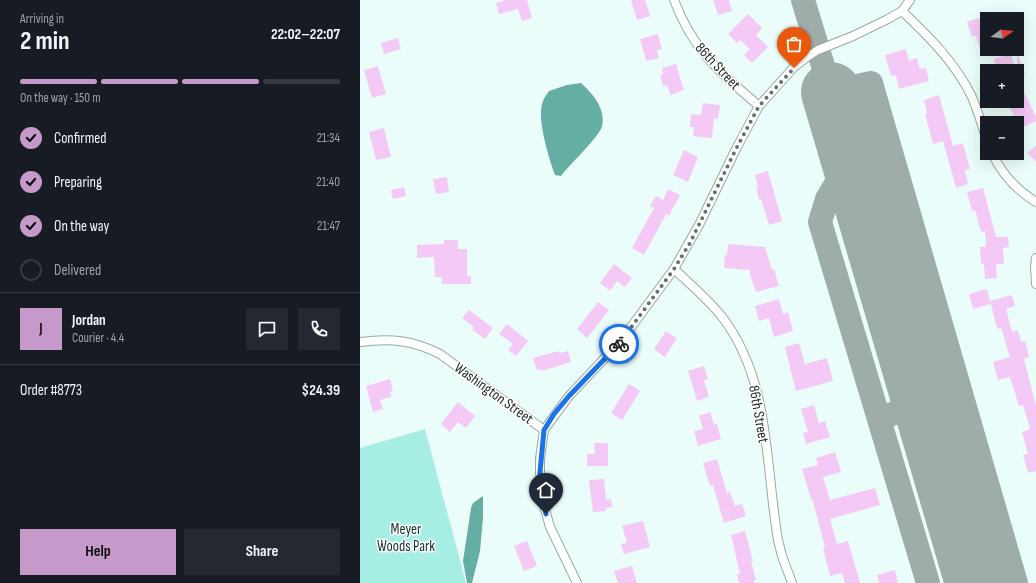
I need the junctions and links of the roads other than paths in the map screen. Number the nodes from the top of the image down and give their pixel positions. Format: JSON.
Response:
{"nodes":[{"id":1,"x":674,"y":0,"type":"edge"},
{"id":2,"x":910,"y":0,"type":"edge"},
{"id":3,"x":902,"y":11,"type":"junction"},
{"id":4,"x":759,"y":106,"type":"junction"},
{"id":5,"x":980,"y":120,"type":"edge"},
{"id":6,"x":996,"y":160,"type":"edge"},
{"id":7,"x":1036,"y":202,"type":"edge"},
{"id":8,"x":1036,"y":258,"type":"edge"},
{"id":9,"x":674,"y":269,"type":"junction"},
{"id":10,"x":1036,"y":284,"type":"edge"},
{"id":11,"x":360,"y":342,"type":"edge"},
{"id":12,"x":544,"y":430,"type":"junction"},
{"id":13,"x":577,"y":583,"type":"edge"},
{"id":14,"x":792,"y":583,"type":"edge"}],
"edges":[{"from":1,"to":4,"type":"street","name":"86th Street"},
{"from":2,"to":3,"type":"street"},
{"from":3,"to":4,"type":"street","name":"Washington Street"},
{"from":3,"to":5,"type":"street"},
{"from":4,"to":9,"type":"street","name":"Washington Street"},
{"from":6,"to":7,"type":"street"},
{"from":8,"to":10,"type":"street"},
{"from":9,"to":12,"type":"street","name":"Washington Street"},
{"from":9,"to":14,"type":"street","name":"86th Street"},
{"from":11,"to":12,"type":"street","name":"Washington Street"},
{"from":12,"to":13,"type":"street"}]}
